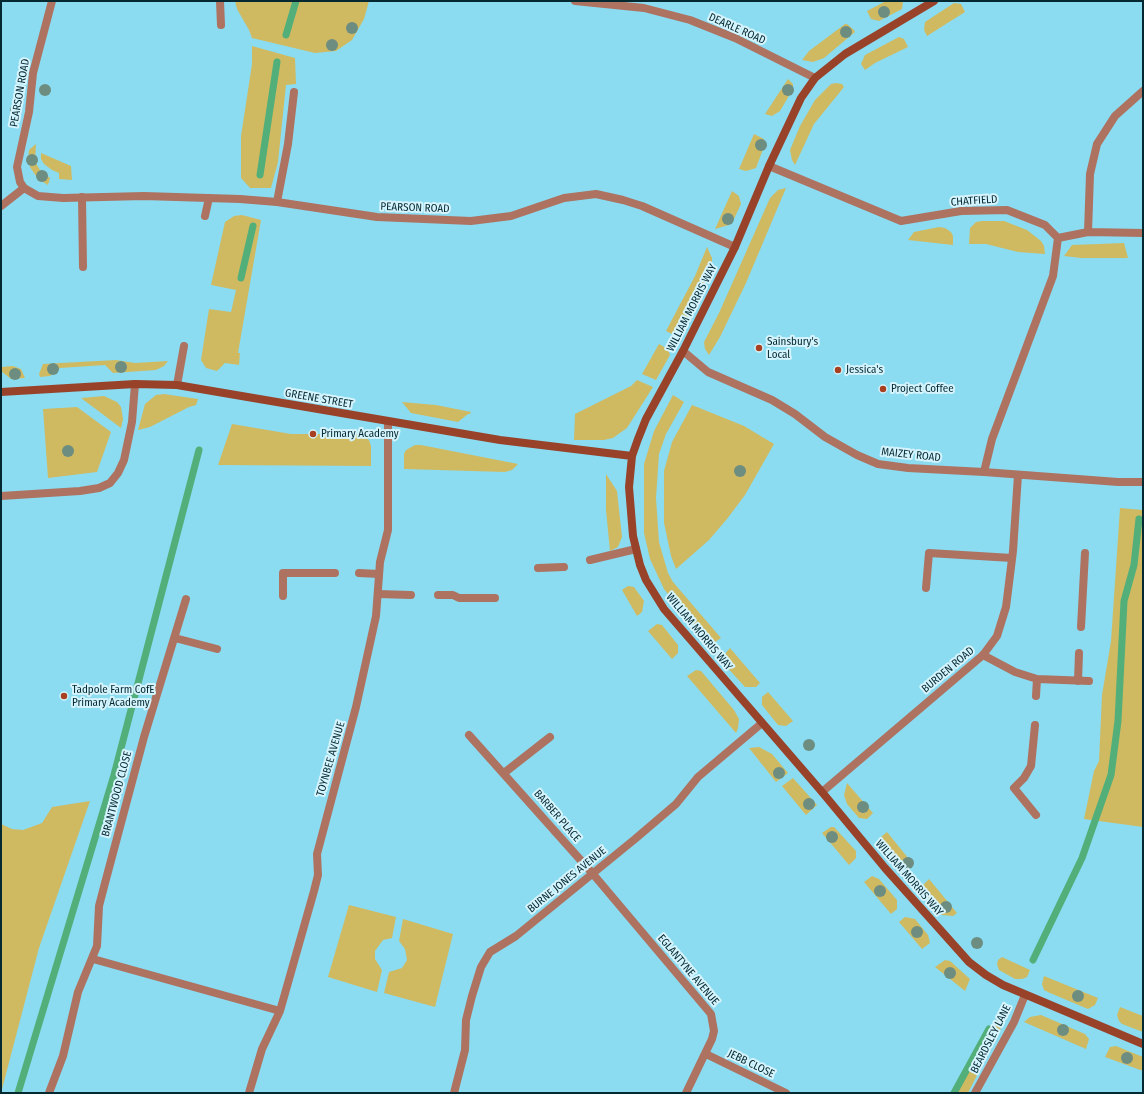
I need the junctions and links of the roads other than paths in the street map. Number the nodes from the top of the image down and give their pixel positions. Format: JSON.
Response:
{"nodes":[{"id":1,"x":52,"y":1,"type":"edge"},
{"id":2,"x":220,"y":1,"type":"edge"},
{"id":3,"x":575,"y":1,"type":"edge"},
{"id":4,"x":934,"y":1,"type":"edge"},
{"id":5,"x":221,"y":25,"type":"dead end"},
{"id":6,"x":815,"y":78,"type":"junction"},
{"id":7,"x":1143,"y":91,"type":"edge"},
{"id":8,"x":294,"y":92,"type":"dead end"},
{"id":9,"x":769,"y":166,"type":"junction"},
{"id":10,"x":24,"y":188,"type":"junction"},
{"id":11,"x":82,"y":197,"type":"junction"},
{"id":12,"x":209,"y":198,"type":"junction"},
{"id":13,"x":277,"y":202,"type":"junction"},
{"id":14,"x":1,"y":206,"type":"edge"},
{"id":15,"x":205,"y":216,"type":"dead end"},
{"id":16,"x":1088,"y":232,"type":"junction"},
{"id":17,"x":1143,"y":233,"type":"edge"},
{"id":18,"x":1058,"y":238,"type":"junction"},
{"id":19,"x":735,"y":247,"type":"junction"},
{"id":20,"x":83,"y":267,"type":"dead end"},
{"id":21,"x":184,"y":346,"type":"dead end"},
{"id":22,"x":683,"y":351,"type":"junction"},
{"id":23,"x":135,"y":384,"type":"junction"},
{"id":24,"x":178,"y":385,"type":"junction"},
{"id":25,"x":1,"y":392,"type":"edge"},
{"id":26,"x":388,"y":422,"type":"junction"},
{"id":27,"x":632,"y":456,"type":"junction"},
{"id":28,"x":984,"y":472,"type":"junction"},
{"id":29,"x":1018,"y":475,"type":"junction"},
{"id":30,"x":1143,"y":482,"type":"edge"},
{"id":31,"x":1,"y":496,"type":"edge"},
{"id":32,"x":636,"y":549,"type":"junction"},
{"id":33,"x":1085,"y":553,"type":"dead end"},
{"id":34,"x":1012,"y":558,"type":"junction"},
{"id":35,"x":590,"y":560,"type":"dead end"},
{"id":36,"x":564,"y":567,"type":"dead end"},
{"id":37,"x":538,"y":568,"type":"dead end"},
{"id":38,"x":335,"y":573,"type":"dead end"},
{"id":39,"x":359,"y":573,"type":"dead end"},
{"id":40,"x":379,"y":574,"type":"junction"},
{"id":41,"x":926,"y":588,"type":"dead end"},
{"id":42,"x":378,"y":594,"type":"junction"},
{"id":43,"x":411,"y":594,"type":"dead end"},
{"id":44,"x":438,"y":594,"type":"dead end"},
{"id":45,"x":283,"y":596,"type":"dead end"},
{"id":46,"x":495,"y":598,"type":"dead end"},
{"id":47,"x":186,"y":599,"type":"dead end"},
{"id":48,"x":1081,"y":627,"type":"dead end"},
{"id":49,"x":175,"y":638,"type":"junction"},
{"id":50,"x":217,"y":649,"type":"dead end"},
{"id":51,"x":1080,"y":653,"type":"dead end"},
{"id":52,"x":983,"y":655,"type":"junction"},
{"id":53,"x":1037,"y":678,"type":"junction"},
{"id":54,"x":1078,"y":680,"type":"junction"},
{"id":55,"x":1089,"y":681,"type":"dead end"},
{"id":56,"x":1036,"y":696,"type":"dead end"},
{"id":57,"x":762,"y":723,"type":"junction"},
{"id":58,"x":1035,"y":725,"type":"dead end"},
{"id":59,"x":469,"y":735,"type":"dead end"},
{"id":60,"x":550,"y":736,"type":"dead end"},
{"id":61,"x":504,"y":773,"type":"junction"},
{"id":62,"x":822,"y":792,"type":"junction"},
{"id":63,"x":1036,"y":815,"type":"dead end"},
{"id":64,"x":593,"y":874,"type":"junction"},
{"id":65,"x":93,"y":959,"type":"junction"},
{"id":66,"x":1025,"y":995,"type":"junction"},
{"id":67,"x":280,"y":1011,"type":"junction"},
{"id":68,"x":1143,"y":1044,"type":"edge"},
{"id":69,"x":706,"y":1054,"type":"junction"},
{"id":70,"x":49,"y":1093,"type":"edge"},
{"id":71,"x":250,"y":1093,"type":"edge"},
{"id":72,"x":454,"y":1093,"type":"edge"},
{"id":73,"x":686,"y":1093,"type":"edge"},
{"id":74,"x":786,"y":1093,"type":"edge"},
{"id":75,"x":975,"y":1093,"type":"edge"}],
"edges":[{"from":1,"to":10,"type":"street","name":"PEARSON ROAD"},
{"from":2,"to":5,"type":"street"},
{"from":3,"to":6,"type":"street","name":"DEARLE ROAD"},
{"from":4,"to":6,"type":"street","name":"WILLIAM MORRIS WAY"},
{"from":6,"to":9,"type":"street","name":"WILLIAM MORRIS WAY"},
{"from":7,"to":16,"type":"street"},
{"from":8,"to":13,"type":"street"},
{"from":9,"to":18,"type":"street","name":"CHATFIELD"},
{"from":9,"to":19,"type":"street","name":"WILLIAM MORRIS WAY"},
{"from":10,"to":11,"type":"street","name":"PEARSON ROAD"},
{"from":10,"to":14,"type":"street"},
{"from":11,"to":12,"type":"street","name":"PEARSON ROAD"},
{"from":11,"to":20,"type":"street"},
{"from":12,"to":13,"type":"street","name":"PEARSON ROAD"},
{"from":12,"to":15,"type":"street"},
{"from":13,"to":19,"type":"street","name":"PEARSON ROAD"},
{"from":16,"to":17,"type":"street"},
{"from":16,"to":18,"type":"street"},
{"from":18,"to":28,"type":"street"},
{"from":19,"to":22,"type":"street","name":"WILLIAM MORRIS WAY"},
{"from":21,"to":24,"type":"street"},
{"from":22,"to":27,"type":"street","name":"WILLIAM MORRIS WAY"},
{"from":22,"to":28,"type":"street","name":"MAIZEY ROAD"},
{"from":23,"to":24,"type":"street","name":"GREENE STREET"},
{"from":23,"to":25,"type":"street","name":"GREENE STREET"},
{"from":23,"to":31,"type":"street"},
{"from":24,"to":26,"type":"street","name":"GREENE STREET"},
{"from":26,"to":27,"type":"street","name":"GREENE STREET"},
{"from":26,"to":40,"type":"street","name":"TOYNBEE AVENUE"},
{"from":27,"to":32,"type":"street","name":"WILLIAM MORRIS WAY"},
{"from":28,"to":29,"type":"street","name":"MAIZEY ROAD"},
{"from":29,"to":30,"type":"street","name":"MAIZEY ROAD"},
{"from":29,"to":34,"type":"street","name":"BURDEN ROAD"},
{"from":32,"to":35,"type":"street"},
{"from":32,"to":57,"type":"street","name":"WILLIAM MORRIS WAY"},
{"from":33,"to":48,"type":"street"},
{"from":34,"to":41,"type":"street"},
{"from":34,"to":52,"type":"street","name":"BURDEN ROAD"},
{"from":36,"to":37,"type":"street"},
{"from":38,"to":45,"type":"street"},
{"from":39,"to":40,"type":"street"},
{"from":40,"to":42,"type":"street","name":"TOYNBEE AVENUE"},
{"from":42,"to":43,"type":"street"},
{"from":42,"to":67,"type":"street","name":"TOYNBEE AVENUE"},
{"from":44,"to":46,"type":"street"},
{"from":47,"to":49,"type":"street","name":"BRANTWOOD CLOSE"},
{"from":49,"to":50,"type":"street"},
{"from":49,"to":65,"type":"street","name":"BRANTWOOD CLOSE"},
{"from":51,"to":54,"type":"street"},
{"from":52,"to":53,"type":"street"},
{"from":52,"to":62,"type":"street","name":"BURDEN ROAD"},
{"from":53,"to":54,"type":"street"},
{"from":53,"to":56,"type":"street"},
{"from":54,"to":55,"type":"street"},
{"from":57,"to":62,"type":"street","name":"WILLIAM MORRIS WAY"},
{"from":57,"to":64,"type":"street","name":"BURNE JONES AVENUE"},
{"from":58,"to":63,"type":"street"},
{"from":59,"to":61,"type":"street","name":"BARBER PLACE"},
{"from":60,"to":61,"type":"street"},
{"from":61,"to":64,"type":"street","name":"BARBER PLACE"},
{"from":62,"to":66,"type":"street","name":"WILLIAM MORRIS WAY"},
{"from":64,"to":69,"type":"street","name":"EGLANTYNE AVENUE"},
{"from":64,"to":72,"type":"street","name":"BURNE JONES AVENUE"},
{"from":65,"to":67,"type":"street"},
{"from":65,"to":70,"type":"street","name":"BRANTWOOD CLOSE"},
{"from":66,"to":68,"type":"street","name":"WILLIAM MORRIS WAY"},
{"from":66,"to":75,"type":"street","name":"BEARDSLEY LANE"},
{"from":67,"to":71,"type":"street","name":"TOYNBEE AVENUE"},
{"from":69,"to":73,"type":"street","name":"EGLANTYNE AVENUE"},
{"from":69,"to":74,"type":"street","name":"JEBB CLOSE"}]}
